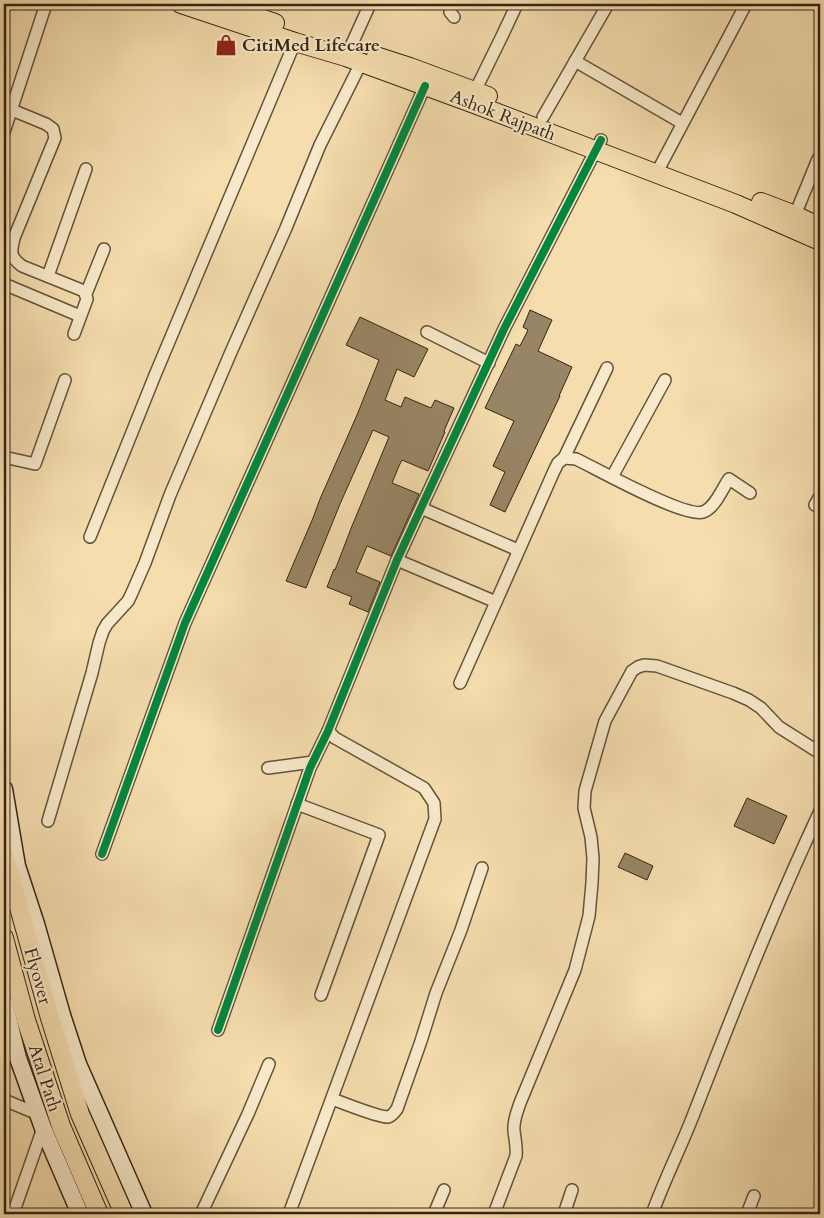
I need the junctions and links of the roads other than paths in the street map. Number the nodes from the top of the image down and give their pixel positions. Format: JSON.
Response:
{"nodes":[{"id":1,"x":46,"y":4,"type":"edge"},
{"id":2,"x":181,"y":4,"type":"edge"},
{"id":3,"x":219,"y":4,"type":"edge"},
{"id":4,"x":370,"y":4,"type":"edge"},
{"id":5,"x":451,"y":4,"type":"edge"},
{"id":6,"x":517,"y":4,"type":"edge"},
{"id":7,"x":608,"y":4,"type":"edge"},
{"id":8,"x":746,"y":4,"type":"edge"},
{"id":9,"x":454,"y":17,"type":"dead end"},
{"id":10,"x":294,"y":42,"type":"junction"},
{"id":11,"x":352,"y":56,"type":"junction"},
{"id":12,"x":575,"y":60,"type":"junction"},
{"id":13,"x":425,"y":86,"type":"junction"},
{"id":14,"x":475,"y":91,"type":"junction"},
{"id":15,"x":12,"y":110,"type":"junction"},
{"id":16,"x":543,"y":117,"type":"junction"},
{"id":17,"x":682,"y":123,"type":"junction"},
{"id":18,"x":4,"y":132,"type":"edge"},
{"id":19,"x":598,"y":145,"type":"junction"},
{"id":20,"x":820,"y":158,"type":"edge"},
{"id":21,"x":86,"y":169,"type":"dead end"},
{"id":22,"x":659,"y":169,"type":"junction"},
{"id":23,"x":793,"y":221,"type":"junction"},
{"id":24,"x":820,"y":228,"type":"edge"},
{"id":25,"x":820,"y":241,"type":"edge"},
{"id":26,"x":104,"y":249,"type":"dead end"},
{"id":27,"x":48,"y":276,"type":"junction"},
{"id":28,"x":4,"y":284,"type":"edge"},
{"id":29,"x":86,"y":294,"type":"junction"},
{"id":30,"x":80,"y":316,"type":"junction"},
{"id":31,"x":427,"y":332,"type":"dead end"},
{"id":32,"x":74,"y":334,"type":"dead end"},
{"id":33,"x":488,"y":363,"type":"junction"},
{"id":34,"x":607,"y":368,"type":"dead end"},
{"id":35,"x":65,"y":380,"type":"dead end"},
{"id":36,"x":665,"y":380,"type":"dead end"},
{"id":37,"x":4,"y":457,"type":"edge"},
{"id":38,"x":564,"y":458,"type":"junction"},
{"id":39,"x":612,"y":477,"type":"junction"},
{"id":40,"x":750,"y":493,"type":"dead end"},
{"id":41,"x":421,"y":508,"type":"junction"},
{"id":42,"x":90,"y":537,"type":"dead end"},
{"id":43,"x":518,"y":550,"type":"junction"},
{"id":44,"x":398,"y":560,"type":"junction"},
{"id":45,"x":496,"y":602,"type":"junction"},
{"id":46,"x":460,"y":684,"type":"dead end"},
{"id":47,"x":328,"y":731,"type":"junction"},
{"id":48,"x":820,"y":752,"type":"edge"},
{"id":49,"x":313,"y":762,"type":"junction"},
{"id":50,"x":268,"y":768,"type":"dead end"},
{"id":51,"x":4,"y":789,"type":"edge"},
{"id":52,"x":297,"y":804,"type":"junction"},
{"id":53,"x":820,"y":811,"type":"edge"},
{"id":54,"x":48,"y":820,"type":"dead end"},
{"id":55,"x":4,"y":854,"type":"edge"},
{"id":56,"x":102,"y":854,"type":"dead end"},
{"id":57,"x":482,"y":868,"type":"dead end"},
{"id":58,"x":4,"y":938,"type":"edge"},
{"id":59,"x":321,"y":995,"type":"dead end"},
{"id":60,"x":4,"y":1002,"type":"edge"},
{"id":61,"x":218,"y":1030,"type":"dead end"},
{"id":62,"x":62,"y":1038,"type":"junction"},
{"id":63,"x":269,"y":1064,"type":"dead end"},
{"id":64,"x":332,"y":1099,"type":"junction"},
{"id":65,"x":4,"y":1100,"type":"edge"},
{"id":66,"x":41,"y":1121,"type":"junction"},
{"id":67,"x":444,"y":1190,"type":"dead end"},
{"id":68,"x":572,"y":1190,"type":"dead end"},
{"id":69,"x":754,"y":1196,"type":"dead end"},
{"id":70,"x":13,"y":1214,"type":"edge"},
{"id":71,"x":80,"y":1214,"type":"edge"},
{"id":72,"x":100,"y":1214,"type":"edge"},
{"id":73,"x":124,"y":1214,"type":"edge"},
{"id":74,"x":144,"y":1214,"type":"edge"},
{"id":75,"x":201,"y":1214,"type":"edge"},
{"id":76,"x":289,"y":1214,"type":"edge"},
{"id":77,"x":434,"y":1214,"type":"edge"},
{"id":78,"x":494,"y":1214,"type":"edge"},
{"id":79,"x":564,"y":1214,"type":"edge"},
{"id":80,"x":652,"y":1214,"type":"edge"},
{"id":81,"x":747,"y":1214,"type":"edge"}],
"edges":[{"from":1,"to":15,"type":"street"},
{"from":2,"to":10,"type":"main road","name":"Ashok Rajpath"},
{"from":3,"to":11,"type":"main road","name":"Ashok Rajpath"},
{"from":4,"to":11,"type":"street"},
{"from":5,"to":9,"type":"street"},
{"from":6,"to":14,"type":"street"},
{"from":7,"to":12,"type":"street"},
{"from":8,"to":17,"type":"street"},
{"from":10,"to":11,"type":"main road","name":"Ashok Rajpath"},
{"from":10,"to":42,"type":"street"},
{"from":11,"to":13,"type":"main road","name":"Ashok Rajpath"},
{"from":11,"to":14,"type":"main road","name":"Ashok Rajpath"},
{"from":11,"to":54,"type":"street"},
{"from":12,"to":16,"type":"street"},
{"from":12,"to":17,"type":"street"},
{"from":13,"to":19,"type":"main road","name":"Ashok Rajpath"},
{"from":13,"to":56,"type":"street"},
{"from":14,"to":16,"type":"main road","name":"Ashok Rajpath"},
{"from":15,"to":18,"type":"street"},
{"from":15,"to":27,"type":"street"},
{"from":16,"to":19,"type":"main road","name":"Ashok Rajpath"},
{"from":17,"to":22,"type":"street"},
{"from":19,"to":22,"type":"main road","name":"Ashok Rajpath"},
{"from":19,"to":33,"type":"street"},
{"from":20,"to":23,"type":"street"},
{"from":21,"to":27,"type":"street"},
{"from":22,"to":23,"type":"main road","name":"Ashok Rajpath"},
{"from":23,"to":24,"type":"main road","name":"Ashok Rajpath"},
{"from":23,"to":25,"type":"main road","name":"Ashok Rajpath"},
{"from":26,"to":29,"type":"street"},
{"from":27,"to":29,"type":"street"},
{"from":28,"to":30,"type":"street"},
{"from":29,"to":30,"type":"street"},
{"from":30,"to":32,"type":"street"},
{"from":31,"to":33,"type":"street"},
{"from":33,"to":41,"type":"street"},
{"from":34,"to":38,"type":"street"},
{"from":35,"to":37,"type":"street"},
{"from":36,"to":39,"type":"street"},
{"from":38,"to":39,"type":"street"},
{"from":38,"to":43,"type":"street"},
{"from":39,"to":40,"type":"street"},
{"from":41,"to":43,"type":"street"},
{"from":41,"to":44,"type":"street"},
{"from":43,"to":45,"type":"street"},
{"from":44,"to":45,"type":"street"},
{"from":44,"to":47,"type":"street"},
{"from":45,"to":46,"type":"street"},
{"from":47,"to":49,"type":"street"},
{"from":47,"to":64,"type":"street"},
{"from":48,"to":78,"type":"street"},
{"from":49,"to":50,"type":"street"},
{"from":49,"to":52,"type":"street"},
{"from":51,"to":62,"type":"street"},
{"from":52,"to":59,"type":"street"},
{"from":52,"to":61,"type":"street"},
{"from":53,"to":80,"type":"street"},
{"from":55,"to":62,"type":"main road","name":"Flyover"},
{"from":57,"to":64,"type":"street"},
{"from":58,"to":72,"type":"main road","name":"Atal Path"},
{"from":60,"to":66,"type":"street"},
{"from":62,"to":73,"type":"main road","name":"Flyover"},
{"from":62,"to":74,"type":"street"},
{"from":63,"to":75,"type":"street"},
{"from":64,"to":76,"type":"street"},
{"from":65,"to":66,"type":"street"},
{"from":66,"to":70,"type":"street"},
{"from":66,"to":71,"type":"street"},
{"from":67,"to":77,"type":"street"},
{"from":68,"to":79,"type":"street"},
{"from":69,"to":81,"type":"street"}]}
